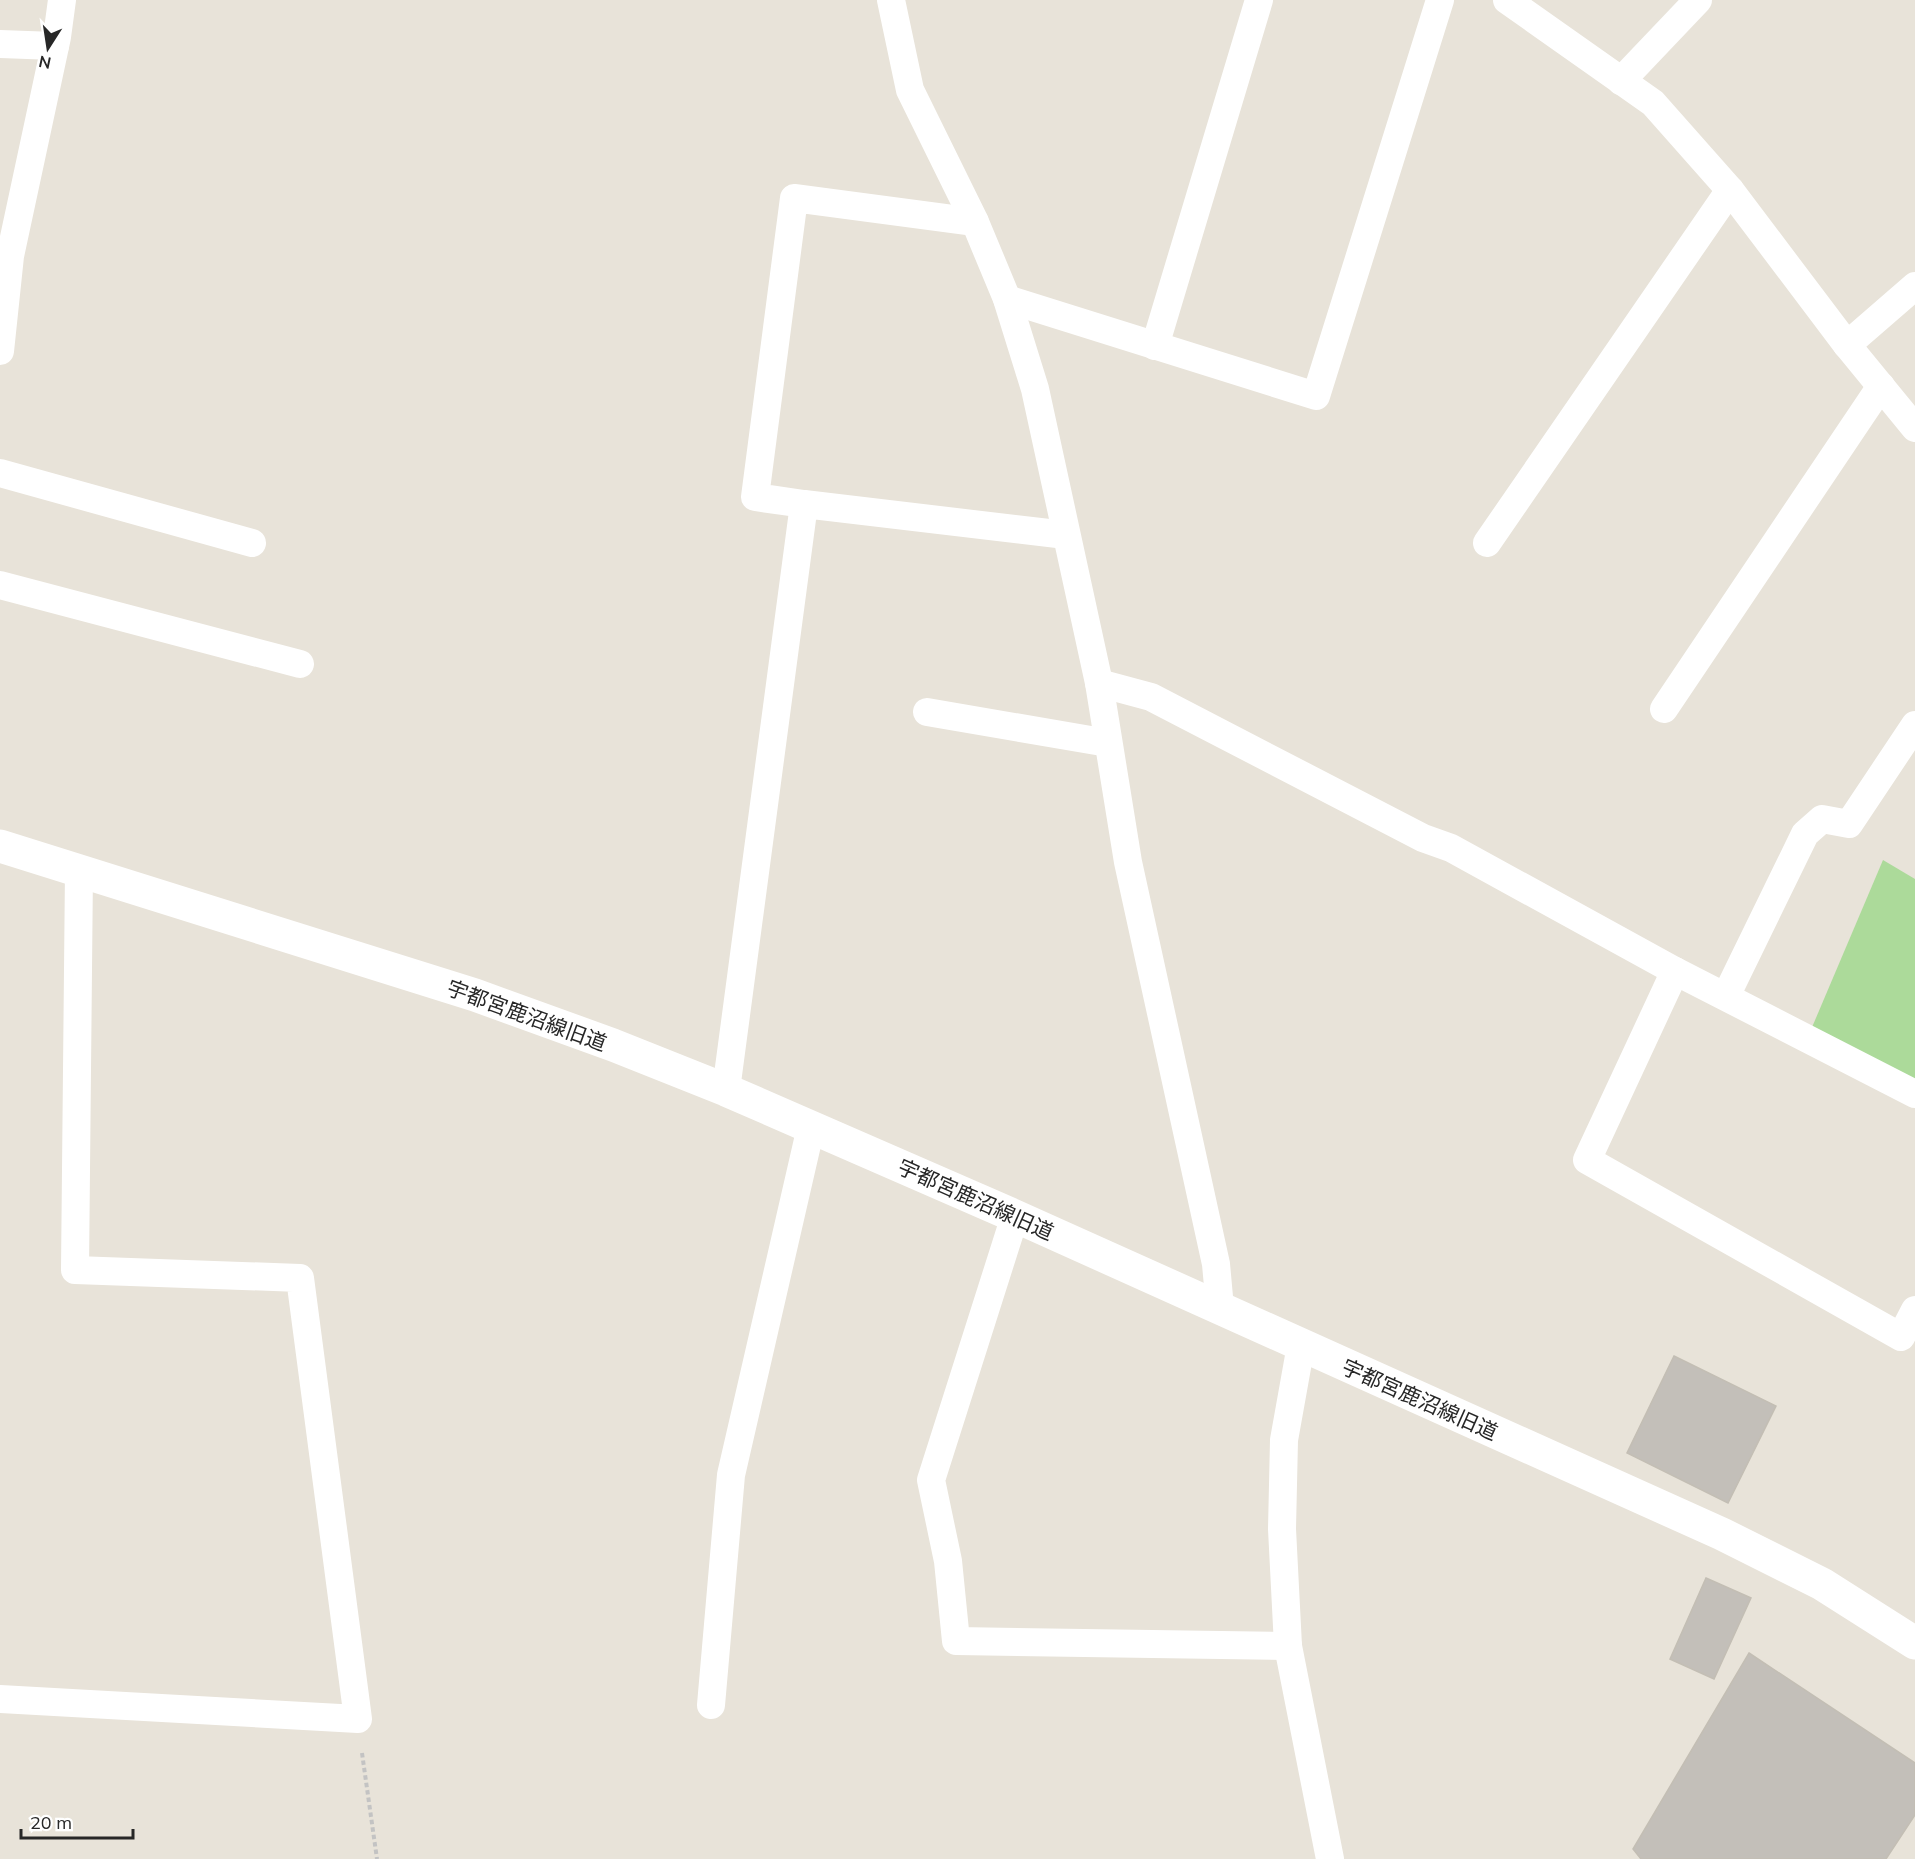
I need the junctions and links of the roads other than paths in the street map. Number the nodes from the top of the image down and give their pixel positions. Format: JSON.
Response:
{"nodes":[{"id":1,"x":62,"y":0,"type":"edge"},
{"id":2,"x":891,"y":0,"type":"edge"},
{"id":3,"x":1259,"y":0,"type":"edge"},
{"id":4,"x":1440,"y":0,"type":"edge"},
{"id":5,"x":1698,"y":0,"type":"edge"},
{"id":6,"x":1516,"y":2,"type":"edge"},
{"id":7,"x":0,"y":44,"type":"edge"},
{"id":8,"x":55,"y":46,"type":"junction"},
{"id":9,"x":1621,"y":81,"type":"junction"},
{"id":10,"x":1730,"y":190,"type":"junction"},
{"id":11,"x":975,"y":222,"type":"junction"},
{"id":12,"x":5,"y":255,"type":"edge"},
{"id":13,"x":1915,"y":286,"type":"edge"},
{"id":14,"x":1008,"y":299,"type":"junction"},
{"id":15,"x":1847,"y":345,"type":"junction"},
{"id":16,"x":1155,"y":346,"type":"junction"},
{"id":17,"x":0,"y":351,"type":"edge"},
{"id":18,"x":1881,"y":386,"type":"junction"},
{"id":19,"x":1915,"y":428,"type":"edge"},
{"id":20,"x":0,"y":473,"type":"edge"},
{"id":21,"x":804,"y":504,"type":"junction"},
{"id":22,"x":1066,"y":536,"type":"junction"},
{"id":23,"x":252,"y":543,"type":"dead end"},
{"id":24,"x":1487,"y":543,"type":"dead end"},
{"id":25,"x":0,"y":585,"type":"edge"},
{"id":26,"x":300,"y":664,"type":"dead end"},
{"id":27,"x":1099,"y":683,"type":"junction"},
{"id":28,"x":1664,"y":709,"type":"dead end"},
{"id":29,"x":927,"y":712,"type":"dead end"},
{"id":30,"x":1915,"y":725,"type":"edge"},
{"id":31,"x":1108,"y":743,"type":"junction"},
{"id":32,"x":0,"y":846,"type":"edge"},
{"id":33,"x":79,"y":870,"type":"junction"},
{"id":34,"x":1675,"y":971,"type":"junction"},
{"id":35,"x":1726,"y":996,"type":"junction"},
{"id":36,"x":726,"y":1090,"type":"junction"},
{"id":37,"x":1915,"y":1094,"type":"edge"},
{"id":38,"x":811,"y":1127,"type":"junction"},
{"id":39,"x":1015,"y":1216,"type":"junction"},
{"id":40,"x":1221,"y":1308,"type":"junction"},
{"id":41,"x":1915,"y":1310,"type":"edge"},
{"id":42,"x":1301,"y":1346,"type":"junction"},
{"id":43,"x":1915,"y":1643,"type":"edge"},
{"id":44,"x":1288,"y":1646,"type":"junction"},
{"id":45,"x":0,"y":1699,"type":"edge"},
{"id":46,"x":711,"y":1705,"type":"dead end"},
{"id":47,"x":1330,"y":1859,"type":"edge"}],
"edges":[{"from":1,"to":8,"type":"street"},
{"from":2,"to":11,"type":"street"},
{"from":3,"to":16,"type":"street"},
{"from":4,"to":16,"type":"street"},
{"from":5,"to":9,"type":"street"},
{"from":6,"to":9,"type":"street"},
{"from":7,"to":8,"type":"street"},
{"from":8,"to":12,"type":"street"},
{"from":9,"to":10,"type":"street"},
{"from":10,"to":15,"type":"street"},
{"from":10,"to":24,"type":"street"},
{"from":11,"to":14,"type":"street"},
{"from":11,"to":21,"type":"street"},
{"from":12,"to":17,"type":"street"},
{"from":13,"to":15,"type":"street"},
{"from":14,"to":16,"type":"street"},
{"from":14,"to":22,"type":"street"},
{"from":15,"to":18,"type":"street"},
{"from":18,"to":19,"type":"street"},
{"from":18,"to":28,"type":"street"},
{"from":20,"to":23,"type":"street"},
{"from":21,"to":22,"type":"street"},
{"from":21,"to":36,"type":"street"},
{"from":22,"to":27,"type":"street"},
{"from":25,"to":26,"type":"street"},
{"from":27,"to":31,"type":"street"},
{"from":27,"to":34,"type":"street"},
{"from":29,"to":31,"type":"street"},
{"from":30,"to":35,"type":"street"},
{"from":31,"to":40,"type":"street"},
{"from":32,"to":33,"type":"street","name":"宇都宮鹿沼線旧道"},
{"from":33,"to":36,"type":"street","name":"宇都宮鹿沼線旧道"},
{"from":33,"to":45,"type":"street"},
{"from":34,"to":35,"type":"street"},
{"from":34,"to":41,"type":"street"},
{"from":35,"to":37,"type":"street"},
{"from":36,"to":38,"type":"street","name":"宇都宮鹿沼線旧道"},
{"from":38,"to":39,"type":"street","name":"宇都宮鹿沼線旧道"},
{"from":38,"to":46,"type":"street"},
{"from":39,"to":40,"type":"street","name":"宇都宮鹿沼線旧道"},
{"from":39,"to":44,"type":"street"},
{"from":40,"to":42,"type":"street","name":"宇都宮鹿沼線旧道"},
{"from":42,"to":43,"type":"street","name":"宇都宮鹿沼線旧道"},
{"from":42,"to":44,"type":"street"},
{"from":44,"to":47,"type":"street"}]}
